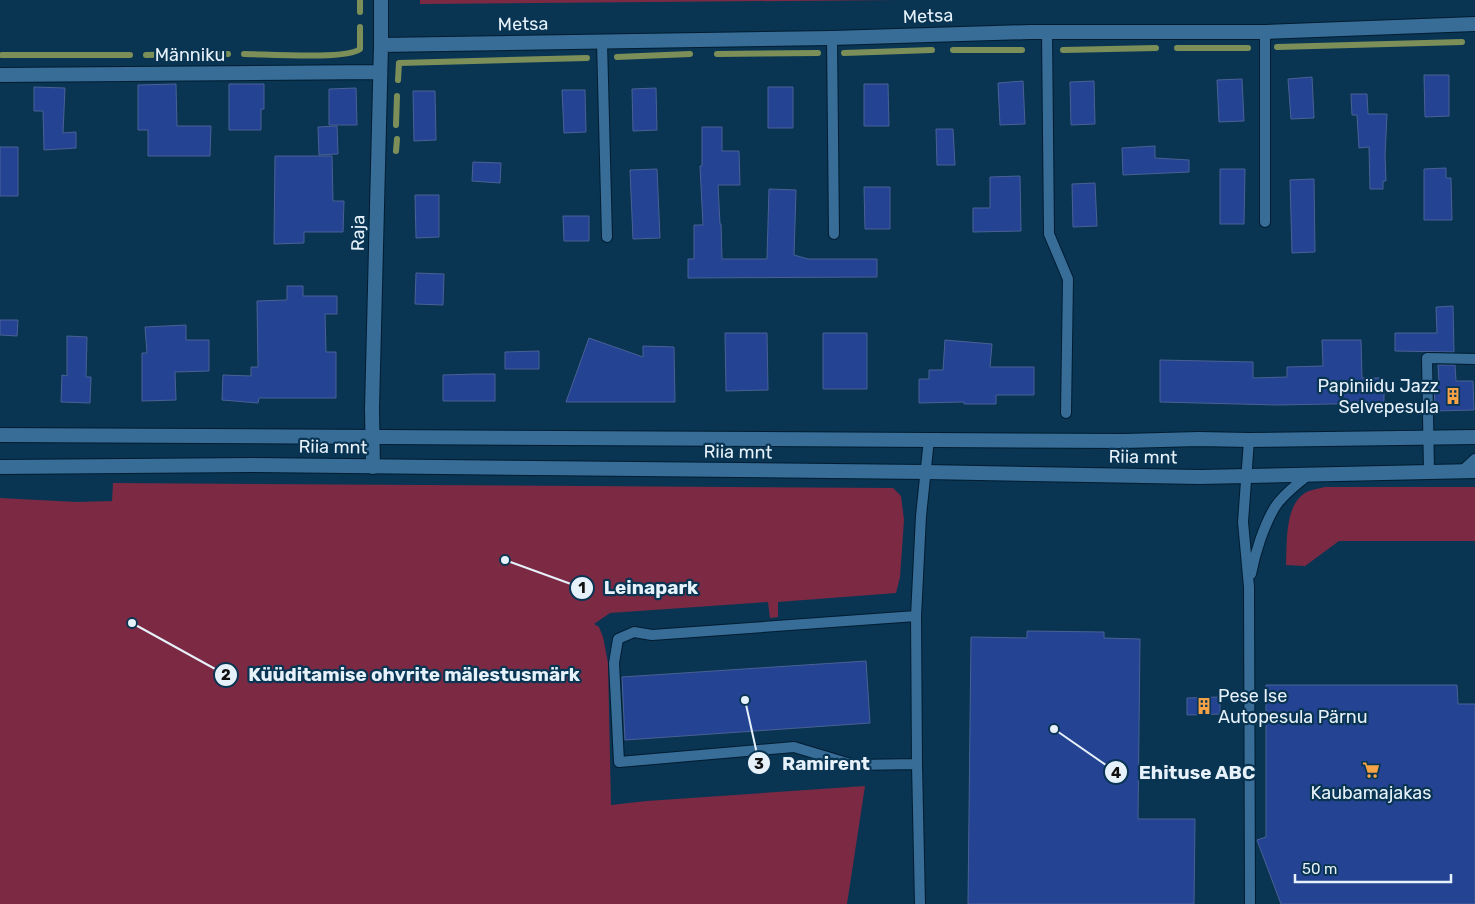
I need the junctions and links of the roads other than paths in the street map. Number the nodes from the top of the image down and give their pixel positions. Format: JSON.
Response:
{"nodes":[{"id":1,"x":381,"y":0,"type":"edge"},
{"id":2,"x":1475,"y":24,"type":"edge"},
{"id":3,"x":1047,"y":32,"type":"junction"},
{"id":4,"x":1265,"y":32,"type":"junction"},
{"id":5,"x":832,"y":38,"type":"junction"},
{"id":6,"x":602,"y":42,"type":"junction"},
{"id":7,"x":381,"y":44,"type":"junction"},
{"id":8,"x":380,"y":72,"type":"junction"},
{"id":9,"x":0,"y":75,"type":"edge"},
{"id":10,"x":1265,"y":222,"type":"dead end"},
{"id":11,"x":834,"y":234,"type":"dead end"},
{"id":12,"x":607,"y":237,"type":"dead end"},
{"id":13,"x":1475,"y":358,"type":"edge"},
{"id":14,"x":1066,"y":413,"type":"dead end"},
{"id":15,"x":0,"y":435,"type":"edge"},
{"id":16,"x":373,"y":437,"type":"junction"},
{"id":17,"x":1475,"y":437,"type":"edge"},
{"id":18,"x":1429,"y":438,"type":"junction"},
{"id":19,"x":929,"y":439,"type":"junction"},
{"id":20,"x":1249,"y":440,"type":"junction"},
{"id":21,"x":1475,"y":460,"type":"edge"},
{"id":22,"x":0,"y":467,"type":"edge"},
{"id":23,"x":374,"y":467,"type":"junction"},
{"id":24,"x":1469,"y":471,"type":"edge"},
{"id":25,"x":926,"y":472,"type":"junction"},
{"id":26,"x":1429,"y":472,"type":"junction"},
{"id":27,"x":1309,"y":474,"type":"junction"},
{"id":28,"x":1246,"y":476,"type":"junction"},
{"id":29,"x":1249,"y":587,"type":"junction"},
{"id":30,"x":916,"y":616,"type":"junction"},
{"id":31,"x":917,"y":764,"type":"junction"},
{"id":32,"x":920,"y":904,"type":"edge"},
{"id":33,"x":1250,"y":904,"type":"edge"}],
"edges":[{"from":1,"to":7,"type":"main road","name":"Raja"},
{"from":2,"to":4,"type":"main road","name":"Metsa"},
{"from":3,"to":4,"type":"main road","name":"Metsa"},
{"from":3,"to":5,"type":"main road","name":"Metsa"},
{"from":3,"to":14,"type":"lane"},
{"from":4,"to":10,"type":"lane"},
{"from":5,"to":6,"type":"main road","name":"Metsa"},
{"from":5,"to":11,"type":"lane"},
{"from":6,"to":7,"type":"main road","name":"Metsa"},
{"from":6,"to":12,"type":"lane"},
{"from":7,"to":8,"type":"main road","name":"Raja"},
{"from":8,"to":9,"type":"main road","name":"Männiku"},
{"from":8,"to":16,"type":"main road","name":"Raja"},
{"from":13,"to":18,"type":"lane"},
{"from":15,"to":16,"type":"main road","name":"Riia mnt"},
{"from":16,"to":19,"type":"main road","name":"Riia mnt"},
{"from":16,"to":23,"type":"main road","name":"Raja"},
{"from":17,"to":18,"type":"main road","name":"Riia mnt"},
{"from":18,"to":20,"type":"main road","name":"Riia mnt"},
{"from":18,"to":26,"type":"lane"},
{"from":19,"to":20,"type":"main road","name":"Riia mnt"},
{"from":19,"to":25,"type":"lane"},
{"from":20,"to":28,"type":"lane"},
{"from":21,"to":24,"type":"lane"},
{"from":22,"to":23,"type":"main road","name":"Riia mnt"},
{"from":23,"to":25,"type":"main road","name":"Riia mnt"},
{"from":24,"to":26,"type":"main road","name":"Riia mnt"},
{"from":25,"to":28,"type":"main road","name":"Riia mnt"},
{"from":25,"to":30,"type":"lane"},
{"from":26,"to":27,"type":"main road","name":"Riia mnt"},
{"from":27,"to":28,"type":"main road","name":"Riia mnt"},
{"from":27,"to":29,"type":"lane"},
{"from":28,"to":29,"type":"lane"},
{"from":29,"to":33,"type":"lane"},
{"from":30,"to":31,"type":"lane"},
{"from":30,"to":31,"type":"lane"},
{"from":31,"to":32,"type":"lane"}]}
